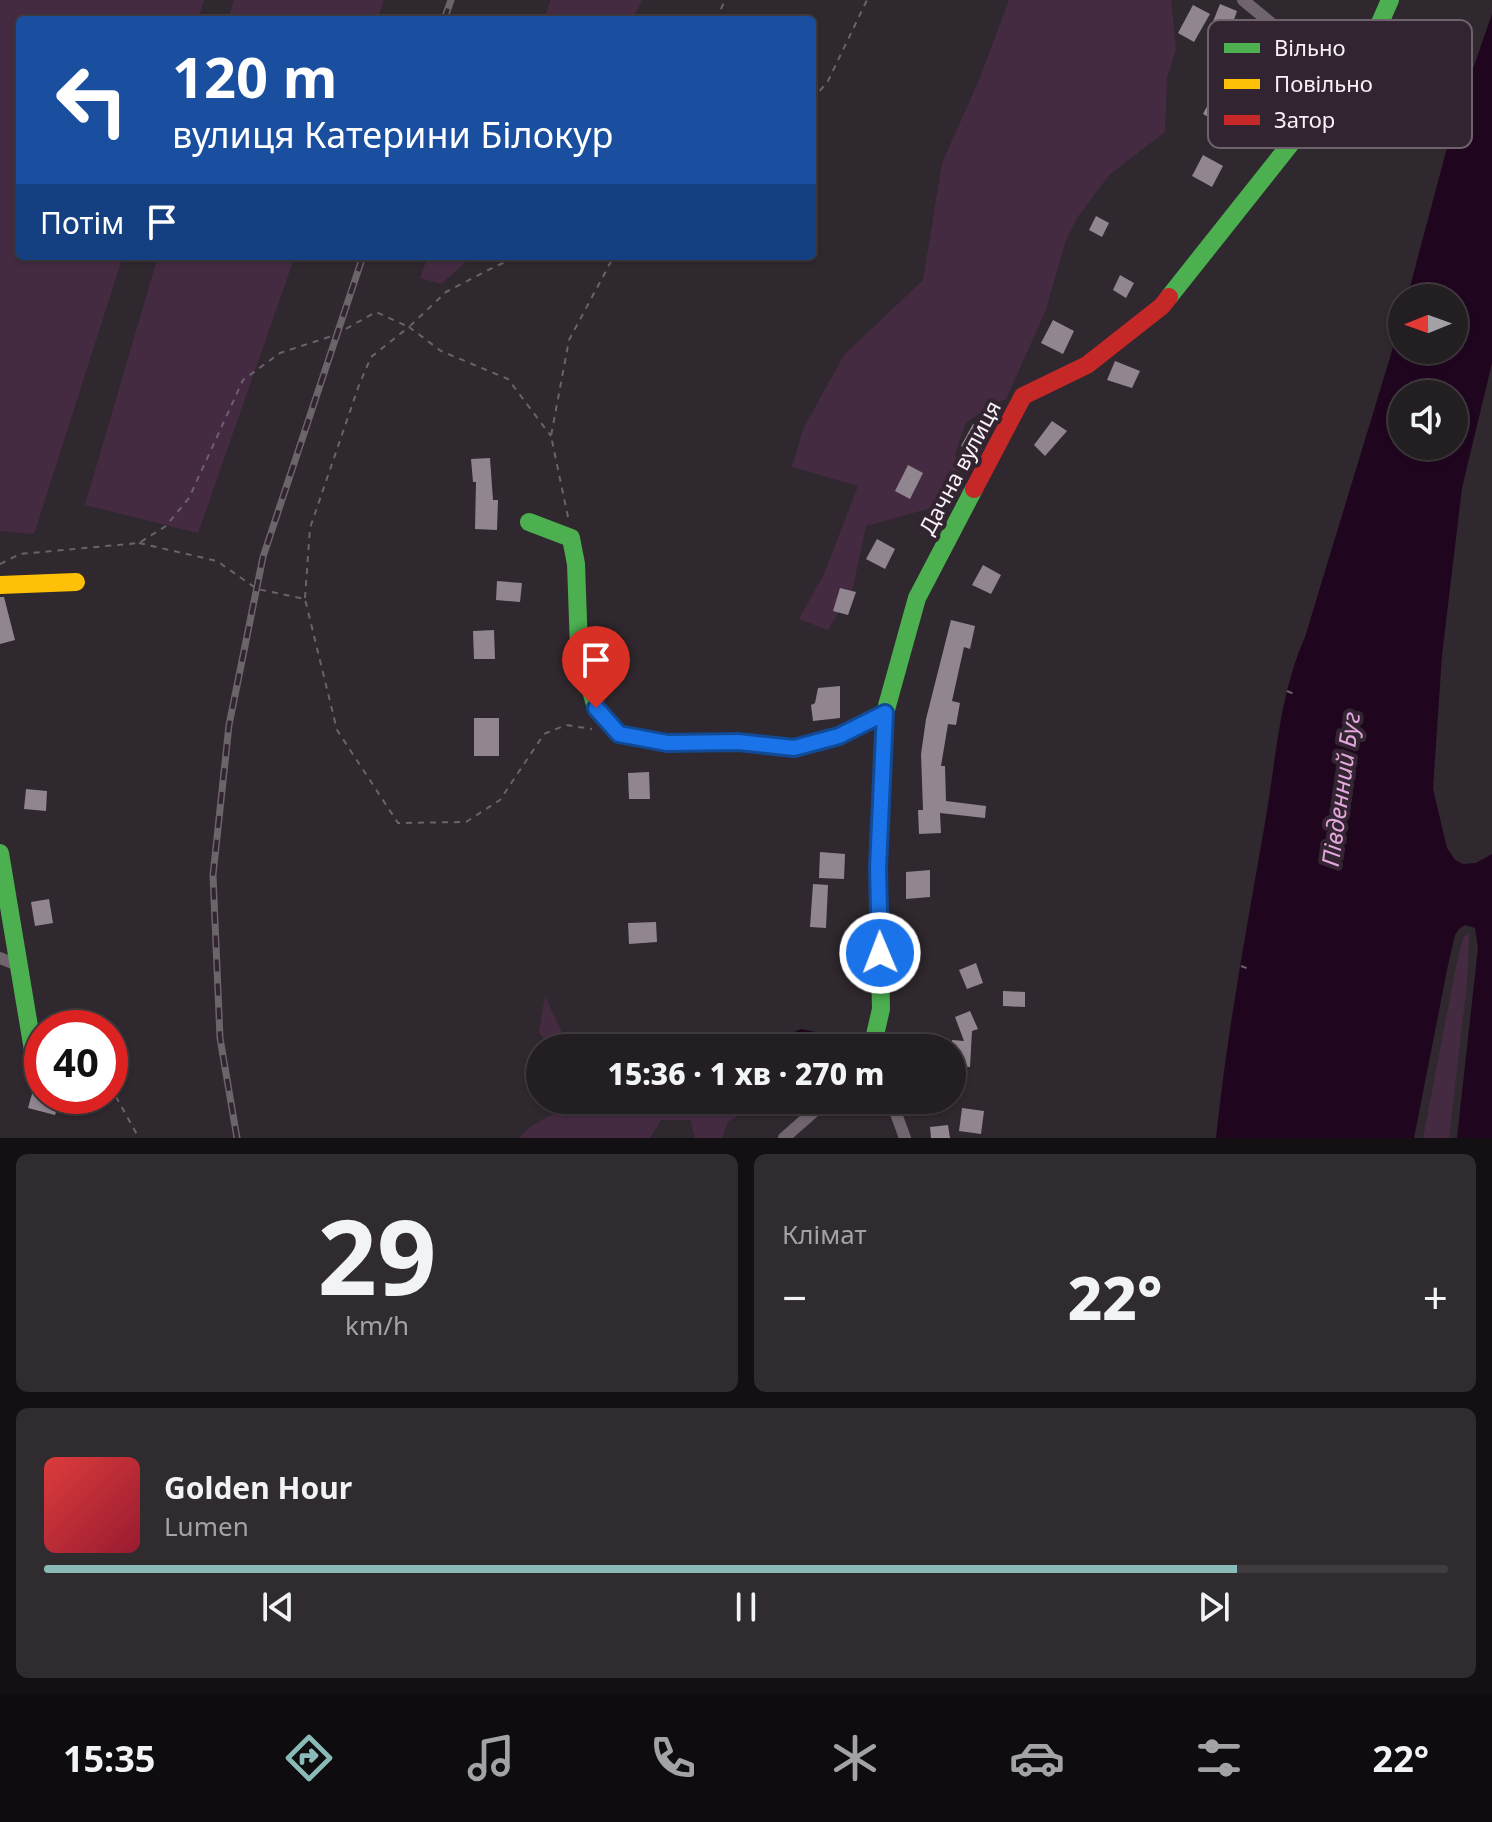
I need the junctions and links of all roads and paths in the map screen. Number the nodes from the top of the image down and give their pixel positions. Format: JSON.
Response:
{"nodes":[{"id":1,"x":867,"y":0,"type":"edge"},
{"id":2,"x":1243,"y":0,"type":"edge"},
{"id":3,"x":1390,"y":0,"type":"edge"},
{"id":4,"x":1267,"y":20,"type":"edge"},
{"id":5,"x":1381,"y":20,"type":"edge"},
{"id":6,"x":816,"y":95,"type":"edge"},
{"id":7,"x":1287,"y":148,"type":"edge"},
{"id":8,"x":511,"y":260,"type":"edge"},
{"id":9,"x":612,"y":260,"type":"edge"},
{"id":10,"x":409,"y":327,"type":"junction"},
{"id":11,"x":551,"y":436,"type":"junction"},
{"id":12,"x":529,"y":522,"type":"dead end"},
{"id":13,"x":571,"y":538,"type":"junction"},
{"id":14,"x":139,"y":543,"type":"junction"},
{"id":15,"x":0,"y":564,"type":"edge"},
{"id":16,"x":76,"y":582,"type":"dead end"},
{"id":17,"x":0,"y":585,"type":"edge"},
{"id":18,"x":305,"y":599,"type":"junction"},
{"id":19,"x":1287,"y":691,"type":"dead end"},
{"id":20,"x":1294,"y":694,"type":"dead end"},
{"id":21,"x":885,"y":713,"type":"junction"},
{"id":22,"x":592,"y":729,"type":"dead end"},
{"id":23,"x":0,"y":853,"type":"edge"},
{"id":24,"x":0,"y":958,"type":"edge"},
{"id":25,"x":20,"y":966,"type":"junction"},
{"id":26,"x":1241,"y":966,"type":"dead end"},
{"id":27,"x":1249,"y":969,"type":"dead end"},
{"id":28,"x":27,"y":1010,"type":"edge"},
{"id":29,"x":875,"y":1034,"type":"edge"},
{"id":30,"x":126,"y":1114,"type":"edge"},
{"id":31,"x":811,"y":1114,"type":"edge"},
{"id":32,"x":896,"y":1114,"type":"edge"},
{"id":33,"x":139,"y":1138,"type":"edge"},
{"id":34,"x":784,"y":1138,"type":"edge"},
{"id":35,"x":905,"y":1138,"type":"edge"}],
"edges":[{"from":1,"to":6,"type":"path"},
{"from":2,"to":4,"type":"street"},
{"from":3,"to":5,"type":"street"},
{"from":7,"to":21,"type":"street","name":"Дачна вулиця"},
{"from":8,"to":10,"type":"path"},
{"from":9,"to":11,"type":"path"},
{"from":10,"to":11,"type":"path"},
{"from":10,"to":14,"type":"path"},
{"from":10,"to":18,"type":"path"},
{"from":11,"to":13,"type":"path"},
{"from":12,"to":13,"type":"street"},
{"from":13,"to":21,"type":"street"},
{"from":14,"to":15,"type":"path"},
{"from":14,"to":18,"type":"path"},
{"from":16,"to":17,"type":"street"},
{"from":18,"to":22,"type":"path"},
{"from":19,"to":20,"type":"path"},
{"from":21,"to":29,"type":"street","name":"Дачна вулиця"},
{"from":23,"to":25,"type":"street"},
{"from":24,"to":25,"type":"street"},
{"from":25,"to":28,"type":"street"},
{"from":26,"to":27,"type":"path"},
{"from":30,"to":33,"type":"path"},
{"from":31,"to":34,"type":"street"},
{"from":32,"to":35,"type":"street"}]}
